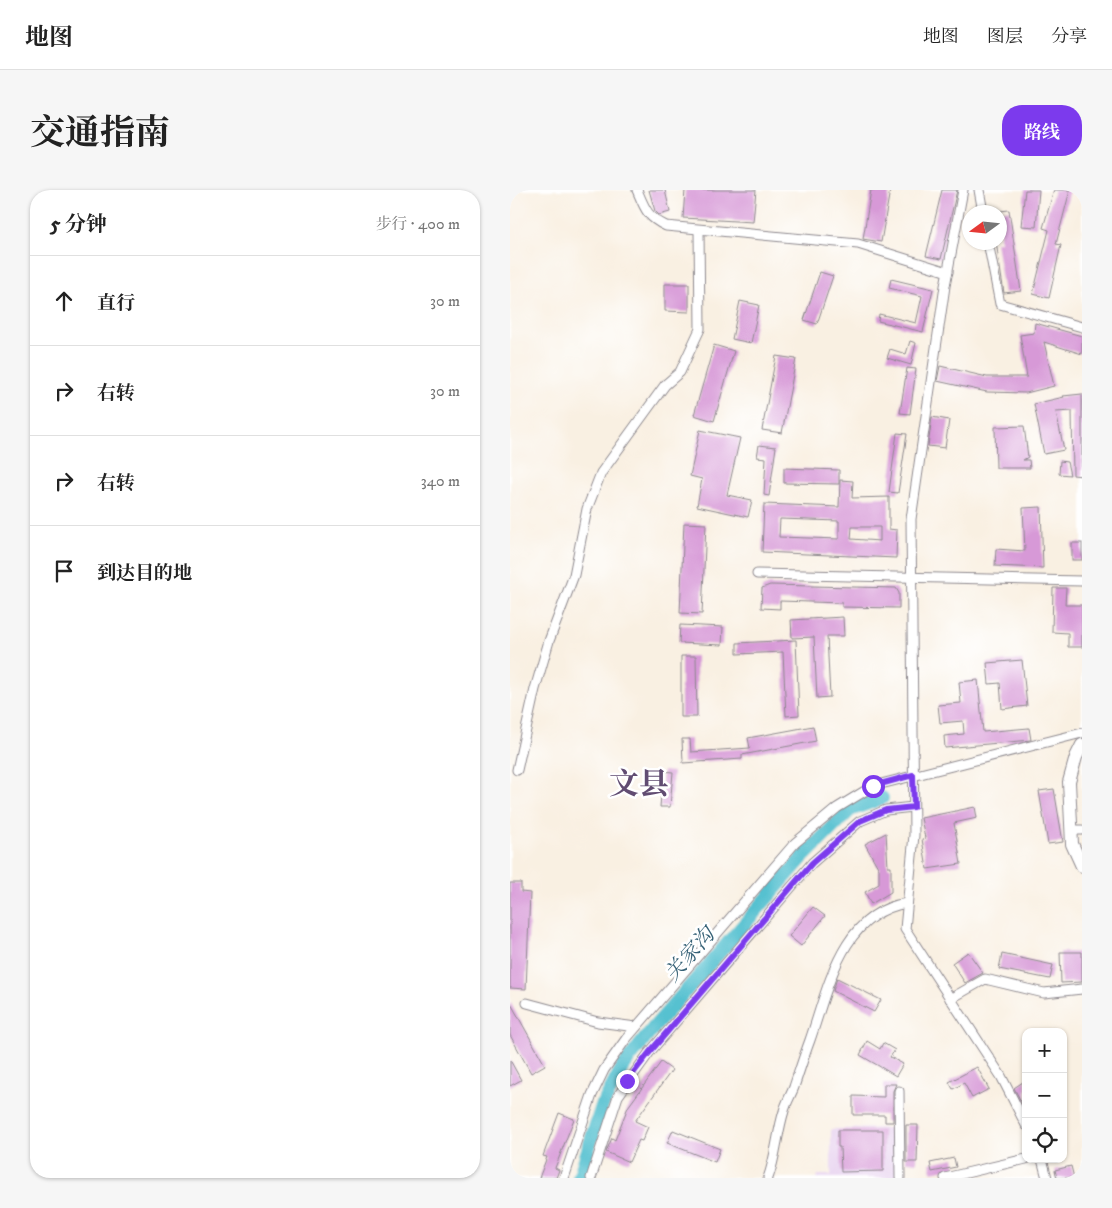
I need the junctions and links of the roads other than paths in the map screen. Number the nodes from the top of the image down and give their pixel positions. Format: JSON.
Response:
{"nodes":[{"id":1,"x":637,"y":190,"type":"edge"},
{"id":2,"x":963,"y":190,"type":"edge"},
{"id":3,"x":978,"y":190,"type":"edge"},
{"id":4,"x":981,"y":205,"type":"edge"},
{"id":5,"x":699,"y":230,"type":"junction"},
{"id":6,"x":990,"y":250,"type":"edge"},
{"id":7,"x":948,"y":272,"type":"junction"},
{"id":8,"x":1082,"y":327,"type":"edge"},
{"id":9,"x":757,"y":574,"type":"dead end"},
{"id":10,"x":910,"y":577,"type":"junction"},
{"id":11,"x":1082,"y":581,"type":"edge"},
{"id":12,"x":1082,"y":733,"type":"edge"},
{"id":13,"x":1082,"y":745,"type":"edge"},
{"id":14,"x":517,"y":770,"type":"dead end"},
{"id":15,"x":913,"y":775,"type":"junction"},
{"id":16,"x":914,"y":807,"type":"junction"},
{"id":17,"x":1078,"y":830,"type":"edge"},
{"id":18,"x":1082,"y":866,"type":"edge"},
{"id":19,"x":907,"y":904,"type":"junction"},
{"id":20,"x":1082,"y":989,"type":"edge"},
{"id":21,"x":950,"y":999,"type":"junction"},
{"id":22,"x":527,"y":1003,"type":"dead end"},
{"id":23,"x":636,"y":1027,"type":"junction"},
{"id":24,"x":899,"y":1091,"type":"dead end"},
{"id":25,"x":1022,"y":1118,"type":"edge"},
{"id":26,"x":1022,"y":1160,"type":"edge"},
{"id":27,"x":1043,"y":1163,"type":"edge"},
{"id":28,"x":564,"y":1178,"type":"edge"},
{"id":29,"x":591,"y":1178,"type":"edge"},
{"id":30,"x":768,"y":1178,"type":"edge"},
{"id":31,"x":900,"y":1178,"type":"edge"},
{"id":32,"x":945,"y":1178,"type":"edge"},
{"id":33,"x":1047,"y":1178,"type":"edge"}],
"edges":[{"from":1,"to":5,"type":"street"},
{"from":2,"to":7,"type":"street"},
{"from":3,"to":4,"type":"street"},
{"from":5,"to":7,"type":"street"},
{"from":5,"to":14,"type":"street"},
{"from":6,"to":8,"type":"street"},
{"from":7,"to":10,"type":"street"},
{"from":9,"to":10,"type":"street"},
{"from":10,"to":11,"type":"street"},
{"from":10,"to":15,"type":"street"},
{"from":12,"to":15,"type":"street"},
{"from":13,"to":17,"type":"highway"},
{"from":15,"to":16,"type":"street"},
{"from":15,"to":23,"type":"street"},
{"from":16,"to":19,"type":"street"},
{"from":16,"to":29,"type":"street"},
{"from":17,"to":18,"type":"highway"},
{"from":19,"to":21,"type":"street"},
{"from":19,"to":30,"type":"street"},
{"from":20,"to":21,"type":"street"},
{"from":21,"to":25,"type":"street"},
{"from":22,"to":23,"type":"street"},
{"from":23,"to":28,"type":"street"},
{"from":24,"to":31,"type":"street"},
{"from":26,"to":32,"type":"street"},
{"from":27,"to":33,"type":"street"}]}
